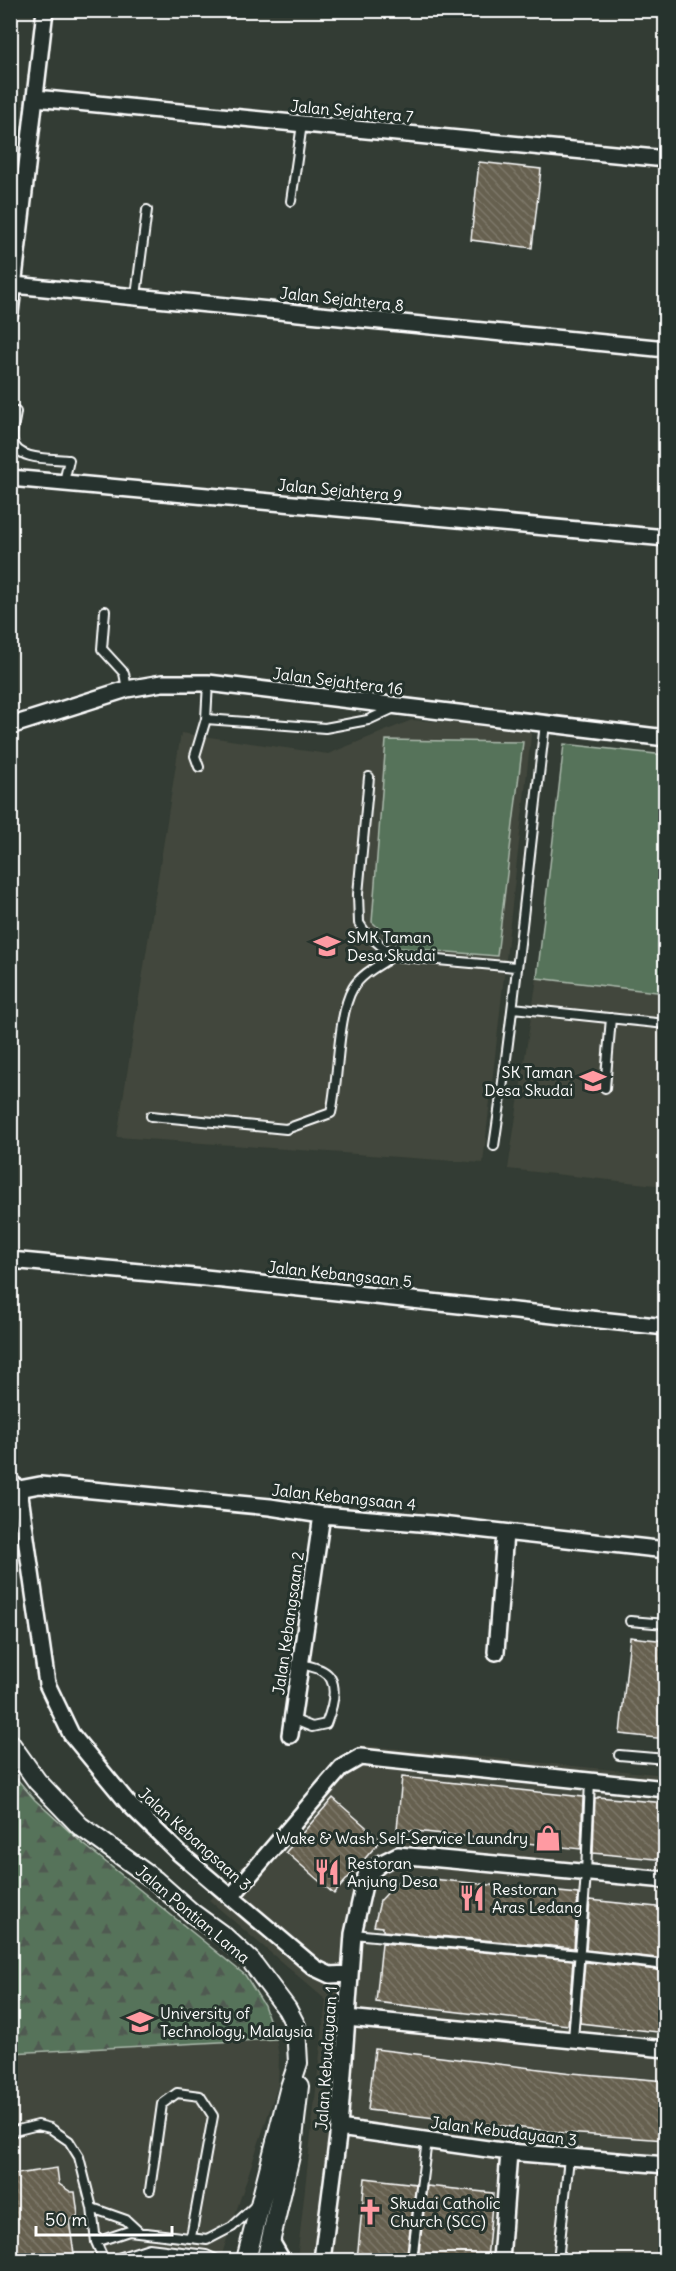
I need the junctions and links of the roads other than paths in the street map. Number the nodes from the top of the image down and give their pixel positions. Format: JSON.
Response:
{"nodes":[{"id":1,"x":45,"y":10,"type":"edge"},
{"id":2,"x":35,"y":99,"type":"junction"},
{"id":3,"x":302,"y":124,"type":"junction"},
{"id":4,"x":666,"y":159,"type":"edge"},
{"id":5,"x":291,"y":201,"type":"dead end"},
{"id":6,"x":147,"y":210,"type":"dead end"},
{"id":7,"x":14,"y":285,"type":"junction"},
{"id":8,"x":136,"y":296,"type":"junction"},
{"id":9,"x":10,"y":313,"type":"edge"},
{"id":10,"x":666,"y":349,"type":"edge"},
{"id":11,"x":10,"y":411,"type":"edge"},
{"id":12,"x":10,"y":478,"type":"edge"},
{"id":13,"x":64,"y":482,"type":"junction"},
{"id":14,"x":666,"y":538,"type":"edge"},
{"id":15,"x":105,"y":611,"type":"dead end"},
{"id":16,"x":208,"y":683,"type":"junction"},
{"id":17,"x":126,"y":689,"type":"junction"},
{"id":18,"x":398,"y":706,"type":"junction"},
{"id":19,"x":206,"y":719,"type":"junction"},
{"id":20,"x":545,"y":724,"type":"junction"},
{"id":21,"x":10,"y":726,"type":"edge"},
{"id":22,"x":666,"y":738,"type":"edge"},
{"id":23,"x":199,"y":767,"type":"dead end"},
{"id":24,"x":369,"y":777,"type":"dead end"},
{"id":25,"x":393,"y":956,"type":"junction"},
{"id":26,"x":516,"y":967,"type":"junction"},
{"id":27,"x":513,"y":1008,"type":"junction"},
{"id":28,"x":611,"y":1018,"type":"junction"},
{"id":29,"x":666,"y":1024,"type":"edge"},
{"id":30,"x":605,"y":1088,"type":"dead end"},
{"id":31,"x":151,"y":1116,"type":"dead end"},
{"id":32,"x":494,"y":1146,"type":"dead end"},
{"id":33,"x":10,"y":1260,"type":"edge"},
{"id":34,"x":666,"y":1328,"type":"edge"},
{"id":35,"x":15,"y":1485,"type":"edge"},
{"id":36,"x":322,"y":1515,"type":"junction"},
{"id":37,"x":505,"y":1533,"type":"junction"},
{"id":38,"x":666,"y":1550,"type":"edge"},
{"id":39,"x":630,"y":1621,"type":"dead end"},
{"id":40,"x":666,"y":1624,"type":"edge"},
{"id":41,"x":496,"y":1652,"type":"dead end"},
{"id":42,"x":300,"y":1663,"type":"junction"},
{"id":43,"x":292,"y":1719,"type":"junction"},
{"id":44,"x":290,"y":1735,"type":"dead end"},
{"id":45,"x":10,"y":1743,"type":"edge"},
{"id":46,"x":619,"y":1755,"type":"dead end"},
{"id":47,"x":666,"y":1759,"type":"edge"},
{"id":48,"x":590,"y":1780,"type":"junction"},
{"id":49,"x":666,"y":1789,"type":"edge"},
{"id":50,"x":586,"y":1873,"type":"junction"},
{"id":51,"x":666,"y":1880,"type":"edge"},
{"id":52,"x":231,"y":1897,"type":"junction"},
{"id":53,"x":353,"y":1934,"type":"junction"},
{"id":54,"x":580,"y":1955,"type":"junction"},
{"id":55,"x":666,"y":1965,"type":"edge"},
{"id":56,"x":350,"y":1974,"type":"junction"},
{"id":57,"x":347,"y":2018,"type":"junction"},
{"id":58,"x":573,"y":2039,"type":"junction"},
{"id":59,"x":666,"y":2049,"type":"edge"},
{"id":60,"x":298,"y":2063,"type":"junction"},
{"id":61,"x":339,"y":2128,"type":"junction"},
{"id":62,"x":10,"y":2132,"type":"edge"},
{"id":63,"x":427,"y":2140,"type":"junction"},
{"id":64,"x":509,"y":2152,"type":"junction"},
{"id":65,"x":569,"y":2158,"type":"junction"},
{"id":66,"x":666,"y":2165,"type":"edge"},
{"id":67,"x":150,"y":2190,"type":"dead end"},
{"id":68,"x":262,"y":2197,"type":"junction"},
{"id":69,"x":92,"y":2208,"type":"junction"},
{"id":70,"x":141,"y":2233,"type":"junction"},
{"id":71,"x":191,"y":2237,"type":"junction"},
{"id":72,"x":270,"y":2241,"type":"junction"},
{"id":73,"x":96,"y":2242,"type":"junction"},
{"id":74,"x":150,"y":2248,"type":"junction"},
{"id":75,"x":104,"y":2260,"type":"edge"},
{"id":76,"x":112,"y":2260,"type":"edge"},
{"id":77,"x":138,"y":2260,"type":"edge"},
{"id":78,"x":217,"y":2260,"type":"edge"},
{"id":79,"x":246,"y":2260,"type":"edge"},
{"id":80,"x":266,"y":2260,"type":"edge"},
{"id":81,"x":282,"y":2260,"type":"edge"},
{"id":82,"x":321,"y":2260,"type":"edge"},
{"id":83,"x":412,"y":2260,"type":"edge"},
{"id":84,"x":501,"y":2260,"type":"edge"},
{"id":85,"x":558,"y":2260,"type":"edge"}],
"edges":[{"from":1,"to":2,"type":"street"},
{"from":2,"to":3,"type":"street","name":"Jalan Sejahtera 7"},
{"from":2,"to":7,"type":"street"},
{"from":3,"to":4,"type":"street","name":"Jalan Sejahtera 7"},
{"from":3,"to":5,"type":"lane"},
{"from":6,"to":8,"type":"lane"},
{"from":7,"to":8,"type":"street","name":"Jalan Sejahtera 8"},
{"from":7,"to":9,"type":"street"},
{"from":8,"to":10,"type":"street","name":"Jalan Sejahtera 8"},
{"from":11,"to":13,"type":"lane"},
{"from":12,"to":13,"type":"street","name":"Jalan Sejahtera 9"},
{"from":13,"to":14,"type":"street","name":"Jalan Sejahtera 9"},
{"from":15,"to":17,"type":"lane"},
{"from":16,"to":17,"type":"street","name":"Jalan Sejahtera 16"},
{"from":16,"to":18,"type":"street","name":"Jalan Sejahtera 16"},
{"from":16,"to":19,"type":"lane"},
{"from":17,"to":21,"type":"street","name":"Jalan Sejahtera 16"},
{"from":18,"to":19,"type":"lane"},
{"from":18,"to":20,"type":"street","name":"Jalan Sejahtera 16"},
{"from":19,"to":23,"type":"lane"},
{"from":20,"to":22,"type":"street","name":"Jalan Sejahtera 16"},
{"from":20,"to":26,"type":"lane"},
{"from":24,"to":25,"type":"lane"},
{"from":25,"to":26,"type":"lane"},
{"from":25,"to":31,"type":"lane"},
{"from":26,"to":27,"type":"lane"},
{"from":27,"to":28,"type":"lane"},
{"from":27,"to":32,"type":"lane"},
{"from":28,"to":29,"type":"lane"},
{"from":28,"to":30,"type":"lane"},
{"from":33,"to":34,"type":"street","name":"Jalan Kebangsaan 5"},
{"from":35,"to":36,"type":"street","name":"Jalan Kebangsaan 4"},
{"from":35,"to":52,"type":"street","name":"Jalan Kebangsaan 3"},
{"from":36,"to":37,"type":"street","name":"Jalan Kebangsaan 4"},
{"from":36,"to":42,"type":"street","name":"Jalan Kebangsaan 2"},
{"from":37,"to":38,"type":"street","name":"Jalan Kebangsaan 4"},
{"from":37,"to":41,"type":"street"},
{"from":39,"to":40,"type":"lane"},
{"from":42,"to":43,"type":"street","name":"Jalan Kebangsaan 2"},
{"from":42,"to":43,"type":"lane"},
{"from":43,"to":44,"type":"street","name":"Jalan Kebangsaan 2"},
{"from":45,"to":60,"type":"street","name":"Jalan Pontian Lama"},
{"from":46,"to":47,"type":"lane"},
{"from":48,"to":49,"type":"street"},
{"from":48,"to":50,"type":"lane"},
{"from":48,"to":52,"type":"street"},
{"from":50,"to":51,"type":"street"},
{"from":50,"to":53,"type":"street","name":"Jalan Kebudayaan 1"},
{"from":50,"to":54,"type":"lane"},
{"from":52,"to":56,"type":"street","name":"Jalan Kebangsaan 3"},
{"from":53,"to":54,"type":"lane"},
{"from":53,"to":56,"type":"street","name":"Jalan Kebudayaan 1"},
{"from":54,"to":55,"type":"lane"},
{"from":54,"to":58,"type":"lane"},
{"from":56,"to":57,"type":"street","name":"Jalan Kebudayaan 1"},
{"from":57,"to":58,"type":"street"},
{"from":57,"to":61,"type":"street","name":"Jalan Kebudayaan 1"},
{"from":58,"to":59,"type":"street"},
{"from":60,"to":68,"type":"street","name":"Jalan Pontian Lama"},
{"from":60,"to":72,"type":"street"},
{"from":61,"to":63,"type":"street","name":"Jalan Kebudayaan 3"},
{"from":61,"to":82,"type":"street","name":"Jalan Kebudayaan 1"},
{"from":62,"to":69,"type":"lane"},
{"from":63,"to":64,"type":"street","name":"Jalan Kebudayaan 3"},
{"from":63,"to":83,"type":"lane"},
{"from":64,"to":65,"type":"street","name":"Jalan Kebudayaan 3"},
{"from":64,"to":84,"type":"street"},
{"from":65,"to":66,"type":"street","name":"Jalan Kebudayaan 3"},
{"from":65,"to":85,"type":"lane"},
{"from":67,"to":71,"type":"lane"},
{"from":68,"to":71,"type":"lane"},
{"from":68,"to":79,"type":"street","name":"Jalan Pontian Lama"},
{"from":69,"to":70,"type":"lane"},
{"from":69,"to":73,"type":"lane"},
{"from":70,"to":71,"type":"lane"},
{"from":70,"to":73,"type":"lane"},
{"from":72,"to":80,"type":"street"},
{"from":72,"to":81,"type":"street"},
{"from":73,"to":75,"type":"lane"},
{"from":74,"to":76,"type":"lane"},
{"from":74,"to":77,"type":"lane"},
{"from":74,"to":78,"type":"lane"}]}
